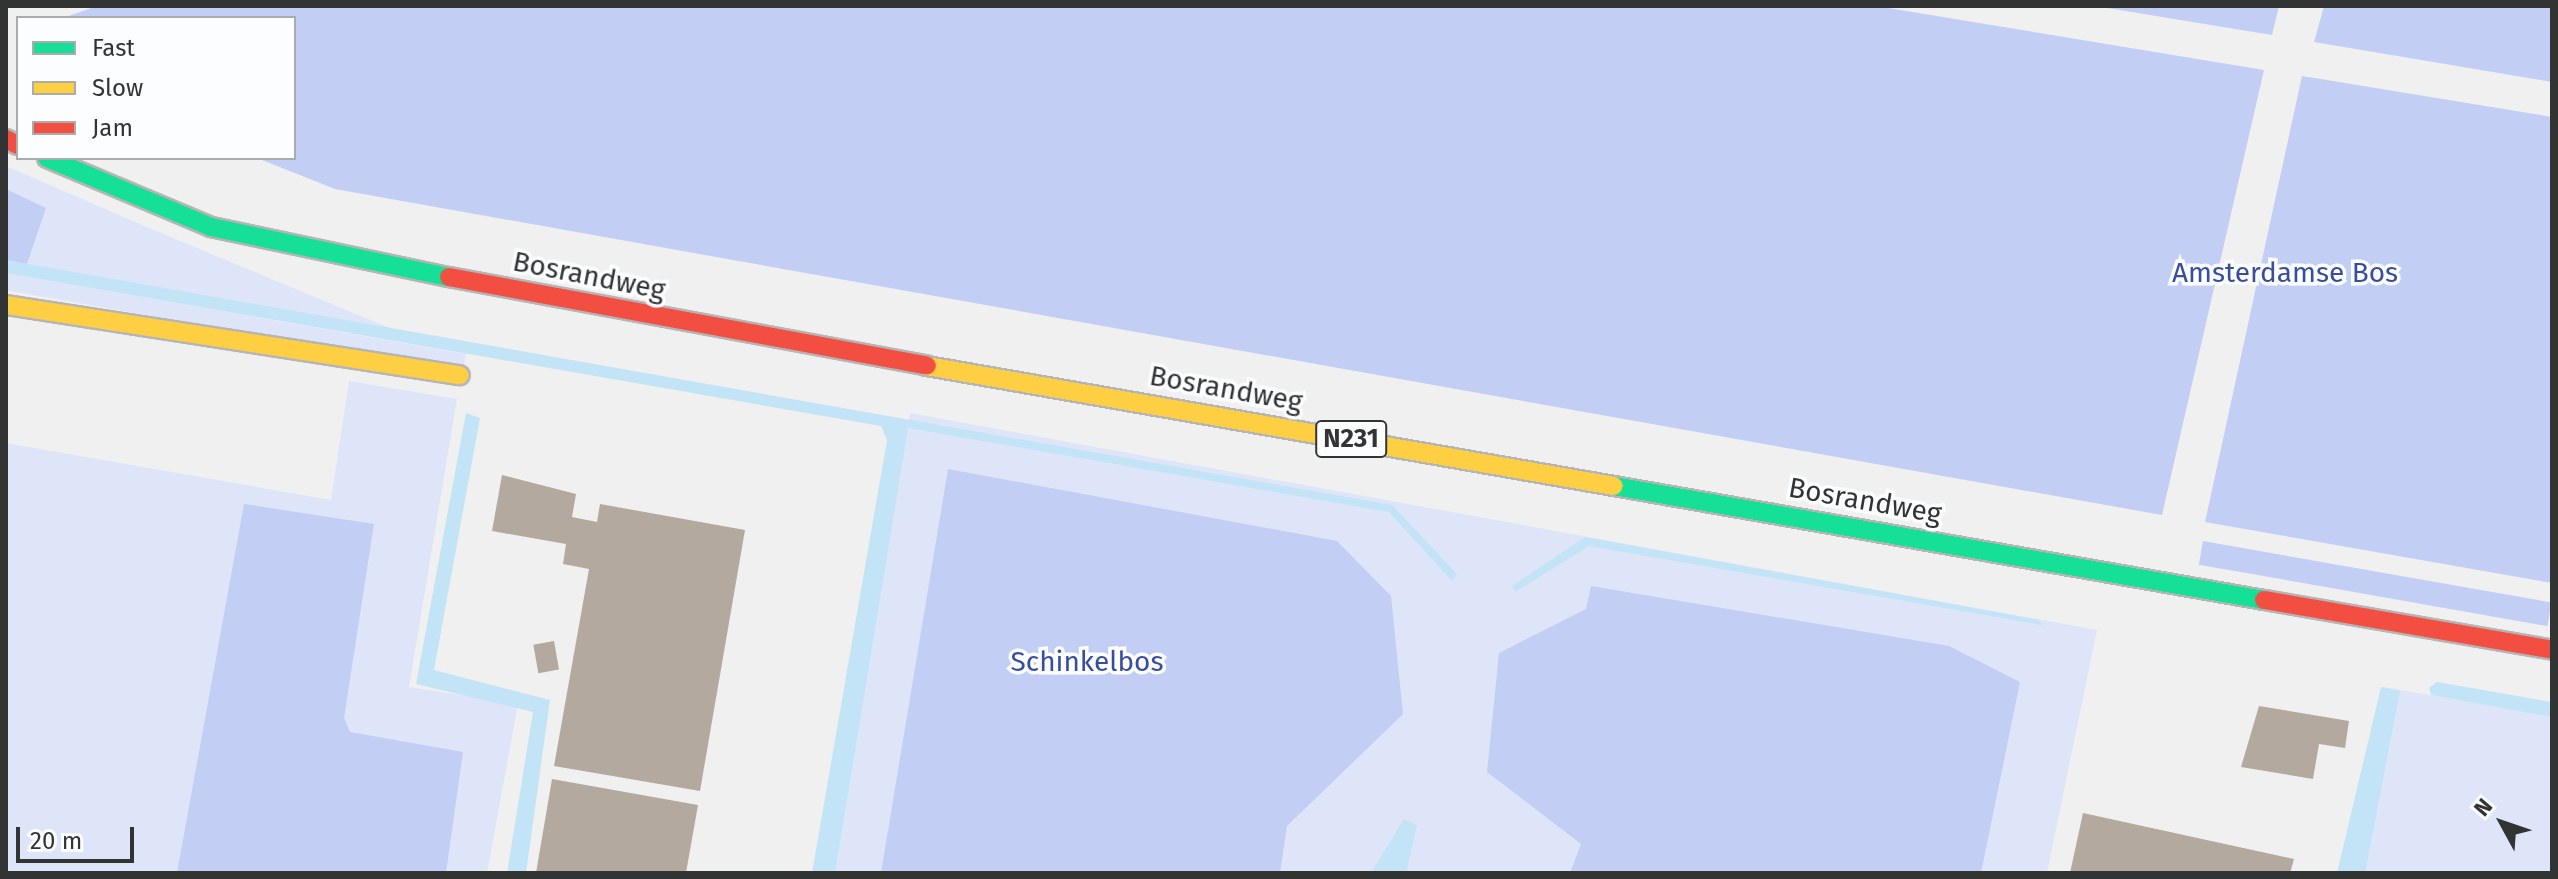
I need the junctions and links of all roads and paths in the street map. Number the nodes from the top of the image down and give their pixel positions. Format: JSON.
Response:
{"nodes":[{"id":1,"x":52,"y":160,"type":"edge"},
{"id":2,"x":6,"y":305,"type":"edge"},
{"id":3,"x":460,"y":375,"type":"dead end"},
{"id":4,"x":2552,"y":650,"type":"edge"}],
"edges":[{"from":1,"to":4,"type":"main road","name":"Bosrandweg","number":"N231"},
{"from":2,"to":3,"type":"main road"}]}
